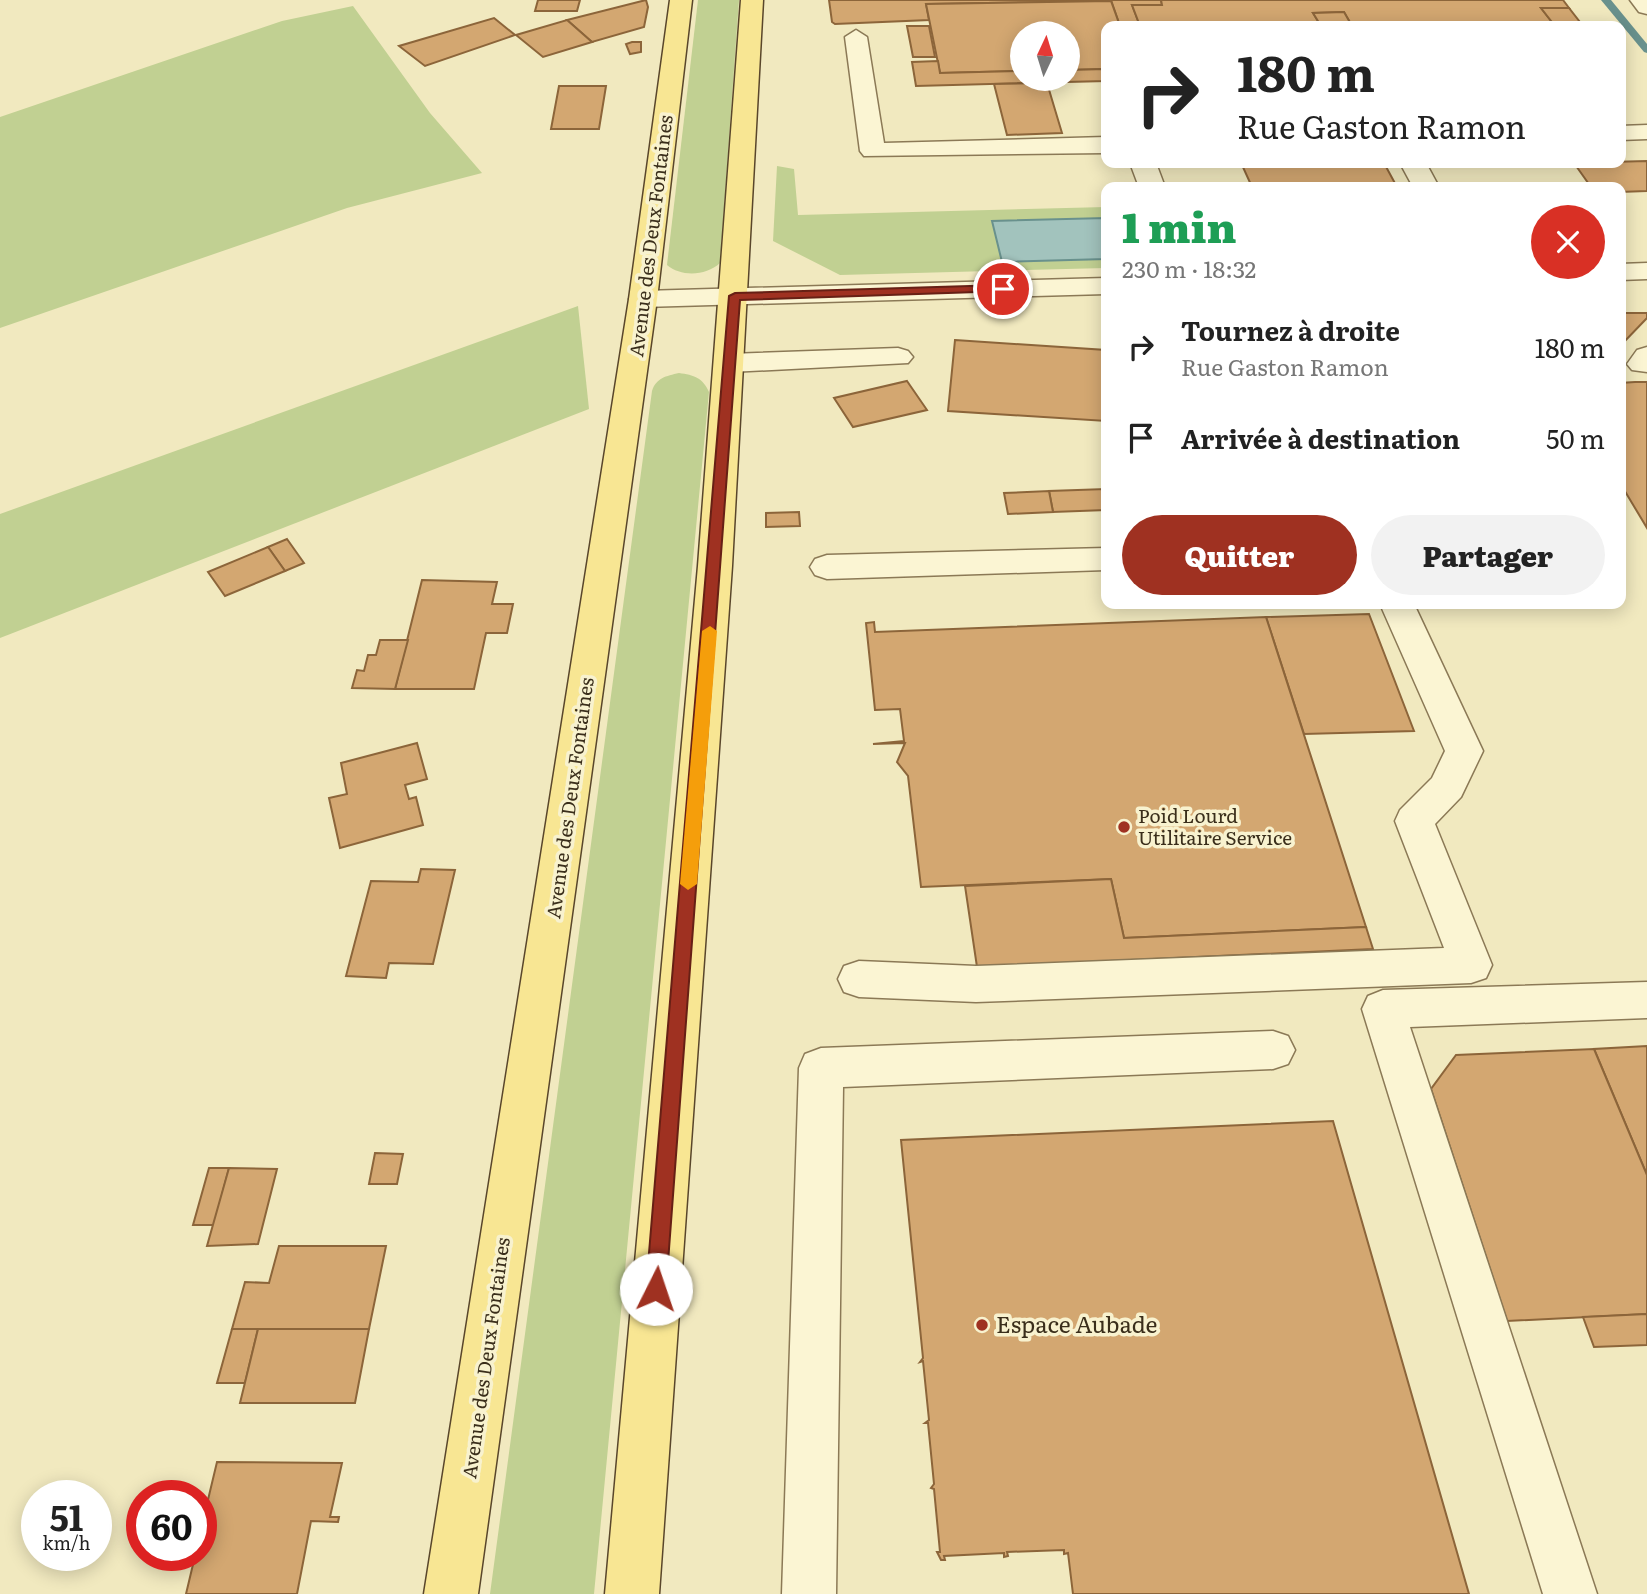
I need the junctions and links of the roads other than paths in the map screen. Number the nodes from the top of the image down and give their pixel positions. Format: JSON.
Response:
{"nodes":[{"id":1,"x":681,"y":0,"type":"edge"},
{"id":2,"x":752,"y":0,"type":"edge"},
{"id":3,"x":1641,"y":0,"type":"edge"},
{"id":4,"x":1647,"y":7,"type":"edge"},
{"id":5,"x":856,"y":37,"type":"dead end"},
{"id":6,"x":1647,"y":132,"type":"edge"},
{"id":7,"x":1626,"y":133,"type":"edge"},
{"id":8,"x":1101,"y":145,"type":"edge"},
{"id":9,"x":1647,"y":271,"type":"edge"},
{"id":10,"x":1626,"y":272,"type":"edge"},
{"id":11,"x":1101,"y":286,"type":"edge"},
{"id":12,"x":735,"y":296,"type":"junction"},
{"id":13,"x":643,"y":299,"type":"junction"},
{"id":14,"x":898,"y":357,"type":"dead end"},
{"id":15,"x":730,"y":363,"type":"junction"},
{"id":16,"x":1101,"y":559,"type":"edge"},
{"id":17,"x":827,"y":567,"type":"dead end"},
{"id":18,"x":1399,"y":609,"type":"edge"},
{"id":19,"x":859,"y":979,"type":"dead end"},
{"id":20,"x":1647,"y":1000,"type":"edge"},
{"id":21,"x":1273,"y":1050,"type":"dead end"},
{"id":22,"x":451,"y":1594,"type":"edge"},
{"id":23,"x":632,"y":1594,"type":"edge"},
{"id":24,"x":809,"y":1594,"type":"edge"},
{"id":25,"x":1570,"y":1594,"type":"edge"}],
"edges":[{"from":1,"to":13,"type":"main road","name":"Avenue des Deux Fontaines"},
{"from":2,"to":12,"type":"main road"},
{"from":3,"to":4,"type":"street"},
{"from":5,"to":8,"type":"street"},
{"from":6,"to":7,"type":"street"},
{"from":9,"to":10,"type":"street"},
{"from":11,"to":12,"type":"street"},
{"from":12,"to":13,"type":"street"},
{"from":12,"to":15,"type":"main road"},
{"from":13,"to":22,"type":"main road","name":"Avenue des Deux Fontaines"},
{"from":14,"to":15,"type":"street"},
{"from":15,"to":23,"type":"main road"},
{"from":16,"to":17,"type":"street"},
{"from":18,"to":19,"type":"street"},
{"from":20,"to":25,"type":"street"},
{"from":21,"to":24,"type":"street"}]}
